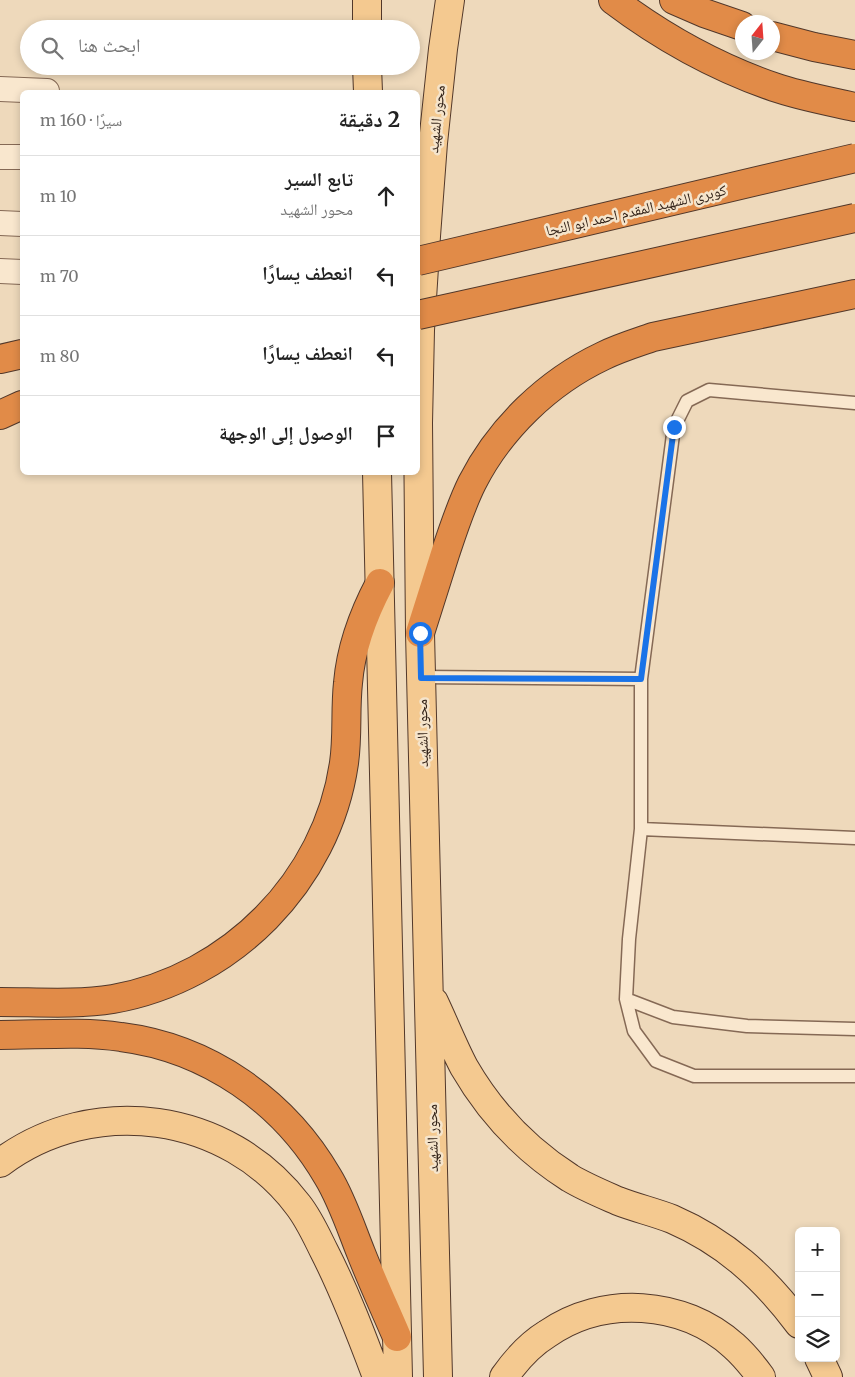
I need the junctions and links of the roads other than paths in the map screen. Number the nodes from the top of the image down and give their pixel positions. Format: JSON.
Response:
{"nodes":[{"id":1,"x":367,"y":0,"type":"edge"},
{"id":2,"x":450,"y":0,"type":"edge"},
{"id":3,"x":613,"y":0,"type":"edge"},
{"id":4,"x":674,"y":0,"type":"edge"},
{"id":5,"x":367,"y":20,"type":"edge"},
{"id":6,"x":735,"y":24,"type":"edge"},
{"id":7,"x":780,"y":38,"type":"edge"},
{"id":8,"x":855,"y":55,"type":"edge"},
{"id":9,"x":367,"y":75,"type":"edge"},
{"id":10,"x":0,"y":89,"type":"edge"},
{"id":11,"x":24,"y":90,"type":"edge"},
{"id":12,"x":368,"y":90,"type":"edge"},
{"id":13,"x":855,"y":107,"type":"edge"},
{"id":14,"x":0,"y":156,"type":"edge"},
{"id":15,"x":20,"y":157,"type":"edge"},
{"id":16,"x":855,"y":158,"type":"edge"},
{"id":17,"x":855,"y":218,"type":"edge"},
{"id":18,"x":0,"y":223,"type":"edge"},
{"id":19,"x":20,"y":224,"type":"edge"},
{"id":20,"x":420,"y":261,"type":"edge"},
{"id":21,"x":0,"y":272,"type":"edge"},
{"id":22,"x":20,"y":272,"type":"edge"},
{"id":23,"x":855,"y":294,"type":"edge"},
{"id":24,"x":420,"y":315,"type":"edge"},
{"id":25,"x":420,"y":330,"type":"edge"},
{"id":26,"x":20,"y":354,"type":"edge"},
{"id":27,"x":0,"y":359,"type":"edge"},
{"id":28,"x":855,"y":403,"type":"edge"},
{"id":29,"x":20,"y":404,"type":"edge"},
{"id":30,"x":20,"y":405,"type":"edge"},
{"id":31,"x":0,"y":407,"type":"edge"},
{"id":32,"x":0,"y":415,"type":"edge"},
{"id":33,"x":377,"y":475,"type":"edge"},
{"id":34,"x":418,"y":475,"type":"edge"},
{"id":35,"x":380,"y":583,"type":"junction"},
{"id":36,"x":420,"y":633,"type":"junction"},
{"id":37,"x":421,"y":678,"type":"junction"},
{"id":38,"x":641,"y":679,"type":"junction"},
{"id":39,"x":642,"y":829,"type":"junction"},
{"id":40,"x":855,"y":838,"type":"edge"},
{"id":41,"x":428,"y":989,"type":"junction"},
{"id":42,"x":626,"y":999,"type":"junction"},
{"id":43,"x":0,"y":1002,"type":"edge"},
{"id":44,"x":855,"y":1029,"type":"edge"},
{"id":45,"x":0,"y":1035,"type":"edge"},
{"id":46,"x":855,"y":1076,"type":"edge"},
{"id":47,"x":0,"y":1163,"type":"edge"},
{"id":48,"x":795,"y":1319,"type":"edge"},
{"id":49,"x":397,"y":1337,"type":"junction"},
{"id":50,"x":821,"y":1362,"type":"edge"},
{"id":51,"x":377,"y":1377,"type":"edge"},
{"id":52,"x":398,"y":1377,"type":"edge"},
{"id":53,"x":438,"y":1377,"type":"edge"},
{"id":54,"x":504,"y":1377,"type":"edge"},
{"id":55,"x":761,"y":1377,"type":"edge"},
{"id":56,"x":828,"y":1377,"type":"edge"}],
"edges":[{"from":1,"to":5,"type":"main road"},
{"from":2,"to":25,"type":"main road","name":"محور الشهيد"},
{"from":3,"to":13,"type":"highway"},
{"from":4,"to":6,"type":"highway"},
{"from":7,"to":8,"type":"highway"},
{"from":9,"to":12,"type":"main road"},
{"from":10,"to":11,"type":"street"},
{"from":14,"to":15,"type":"street"},
{"from":16,"to":20,"type":"highway","name":"كوبرى الشهيد المقدم احمد ابو النجا","bridge":true},
{"from":17,"to":24,"type":"highway","bridge":true},
{"from":18,"to":19,"type":"street"},
{"from":21,"to":22,"type":"street"},
{"from":23,"to":36,"type":"highway"},
{"from":26,"to":27,"type":"highway"},
{"from":28,"to":38,"type":"lane"},
{"from":29,"to":31,"type":"highway"},
{"from":30,"to":32,"type":"highway"},
{"from":33,"to":35,"type":"main road"},
{"from":34,"to":36,"type":"main road","name":"محور الشهيد"},
{"from":35,"to":43,"type":"highway"},
{"from":35,"to":49,"type":"main road"},
{"from":36,"to":37,"type":"main road","name":"محور الشهيد"},
{"from":37,"to":38,"type":"lane"},
{"from":37,"to":41,"type":"main road","name":"محور الشهيد"},
{"from":38,"to":39,"type":"lane"},
{"from":39,"to":40,"type":"lane"},
{"from":39,"to":42,"type":"lane"},
{"from":41,"to":48,"type":"main road"},
{"from":41,"to":53,"type":"main road","name":"محور الشهيد"},
{"from":42,"to":44,"type":"lane"},
{"from":42,"to":46,"type":"lane"},
{"from":45,"to":49,"type":"highway"},
{"from":47,"to":51,"type":"main road"},
{"from":49,"to":52,"type":"main road"},
{"from":50,"to":56,"type":"main road"},
{"from":54,"to":55,"type":"main road"}]}
